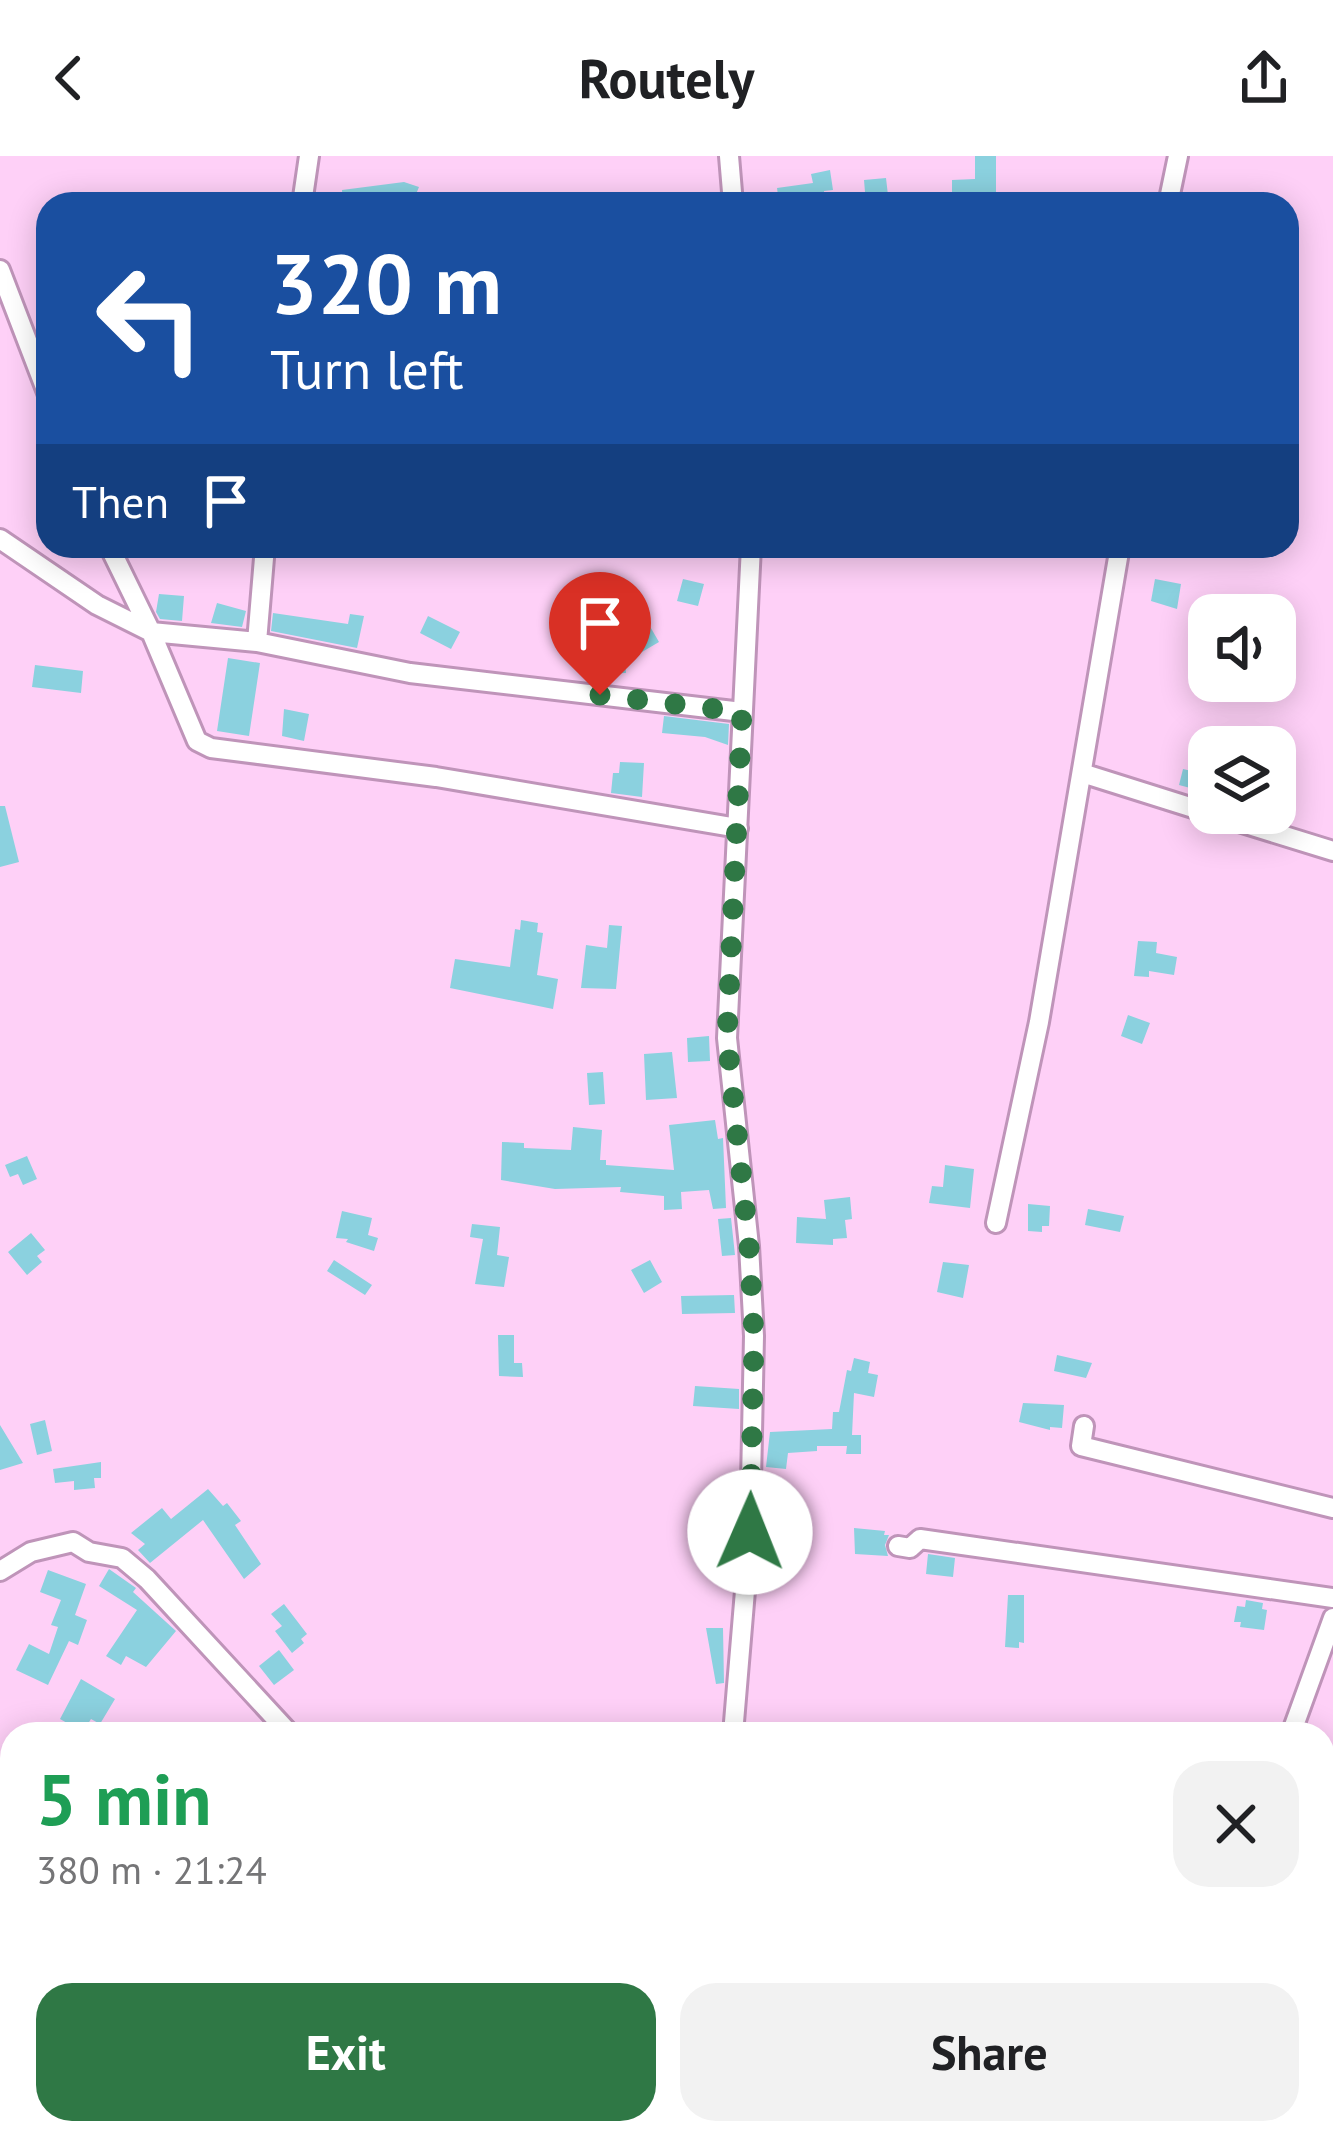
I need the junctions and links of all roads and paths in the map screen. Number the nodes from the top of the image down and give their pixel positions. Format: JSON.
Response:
{"nodes":[{"id":1,"x":309,"y":156,"type":"edge"},
{"id":2,"x":729,"y":156,"type":"edge"},
{"id":3,"x":1178,"y":156,"type":"edge"},
{"id":4,"x":304,"y":192,"type":"edge"},
{"id":5,"x":732,"y":192,"type":"edge"},
{"id":6,"x":1170,"y":192,"type":"edge"},
{"id":7,"x":0,"y":270,"type":"edge"},
{"id":8,"x":36,"y":364,"type":"edge"},
{"id":9,"x":0,"y":539,"type":"edge"},
{"id":10,"x":115,"y":558,"type":"edge"},
{"id":11,"x":264,"y":558,"type":"edge"},
{"id":12,"x":750,"y":558,"type":"edge"},
{"id":13,"x":1118,"y":558,"type":"edge"},
{"id":14,"x":151,"y":632,"type":"junction"},
{"id":15,"x":257,"y":642,"type":"junction"},
{"id":16,"x":742,"y":712,"type":"junction"},
{"id":17,"x":1082,"y":773,"type":"junction"},
{"id":18,"x":1188,"y":806,"type":"edge"},
{"id":19,"x":738,"y":828,"type":"junction"},
{"id":20,"x":1279,"y":834,"type":"edge"},
{"id":21,"x":1333,"y":850,"type":"edge"},
{"id":22,"x":996,"y":1223,"type":"dead end"},
{"id":23,"x":1084,"y":1426,"type":"dead end"},
{"id":24,"x":1333,"y":1508,"type":"edge"},
{"id":25,"x":898,"y":1546,"type":"dead end"},
{"id":26,"x":0,"y":1571,"type":"edge"},
{"id":27,"x":1333,"y":1598,"type":"edge"},
{"id":28,"x":1333,"y":1618,"type":"edge"},
{"id":29,"x":279,"y":1722,"type":"edge"},
{"id":30,"x":734,"y":1722,"type":"edge"},
{"id":31,"x":1295,"y":1722,"type":"edge"}],
"edges":[{"from":1,"to":4,"type":"street"},
{"from":2,"to":5,"type":"street"},
{"from":3,"to":6,"type":"street"},
{"from":7,"to":8,"type":"street"},
{"from":9,"to":14,"type":"street"},
{"from":10,"to":14,"type":"street"},
{"from":11,"to":15,"type":"street"},
{"from":12,"to":16,"type":"street"},
{"from":13,"to":17,"type":"street"},
{"from":14,"to":15,"type":"street"},
{"from":14,"to":19,"type":"street"},
{"from":15,"to":16,"type":"street"},
{"from":16,"to":19,"type":"street"},
{"from":17,"to":18,"type":"street"},
{"from":17,"to":22,"type":"street"},
{"from":19,"to":30,"type":"street"},
{"from":20,"to":21,"type":"street"},
{"from":23,"to":24,"type":"street"},
{"from":25,"to":27,"type":"street"},
{"from":26,"to":29,"type":"street"},
{"from":28,"to":31,"type":"street"}]}
